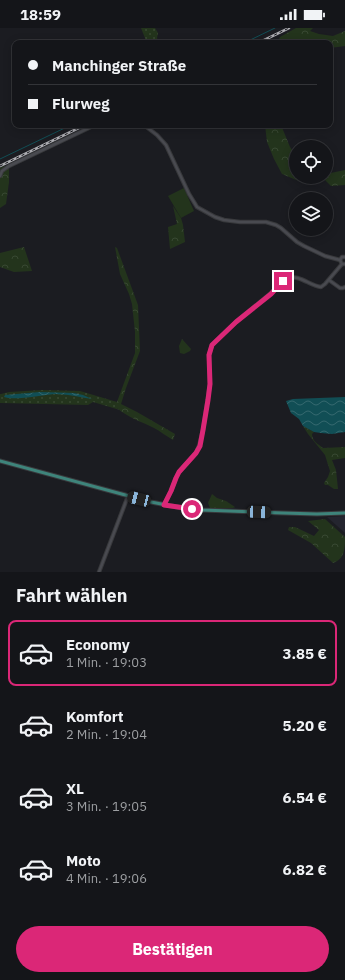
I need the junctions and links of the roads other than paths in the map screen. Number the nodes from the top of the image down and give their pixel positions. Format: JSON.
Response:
{"nodes":[{"id":1,"x":89,"y":128,"type":"edge"},
{"id":2,"x":148,"y":128,"type":"edge"},
{"id":3,"x":0,"y":176,"type":"edge"},
{"id":4,"x":345,"y":257,"type":"edge"},
{"id":5,"x":340,"y":260,"type":"junction"},
{"id":6,"x":344,"y":264,"type":"edge"},
{"id":7,"x":328,"y":280,"type":"junction"},
{"id":8,"x":345,"y":287,"type":"edge"},
{"id":9,"x":0,"y":461,"type":"edge"},
{"id":10,"x":128,"y":496,"type":"junction"},
{"id":11,"x":164,"y":505,"type":"junction"},
{"id":12,"x":345,"y":513,"type":"edge"},
{"id":13,"x":99,"y":572,"type":"edge"}],
"edges":[{"from":1,"to":3,"type":"street"},
{"from":2,"to":5,"type":"street"},
{"from":4,"to":5,"type":"street"},
{"from":5,"to":6,"type":"street"},
{"from":6,"to":7,"type":"street"},
{"from":7,"to":8,"type":"street"},
{"from":7,"to":11,"type":"street"},
{"from":9,"to":10,"type":"main road"},
{"from":10,"to":11,"type":"main road"},
{"from":10,"to":13,"type":"street"},
{"from":11,"to":12,"type":"main road"}]}
